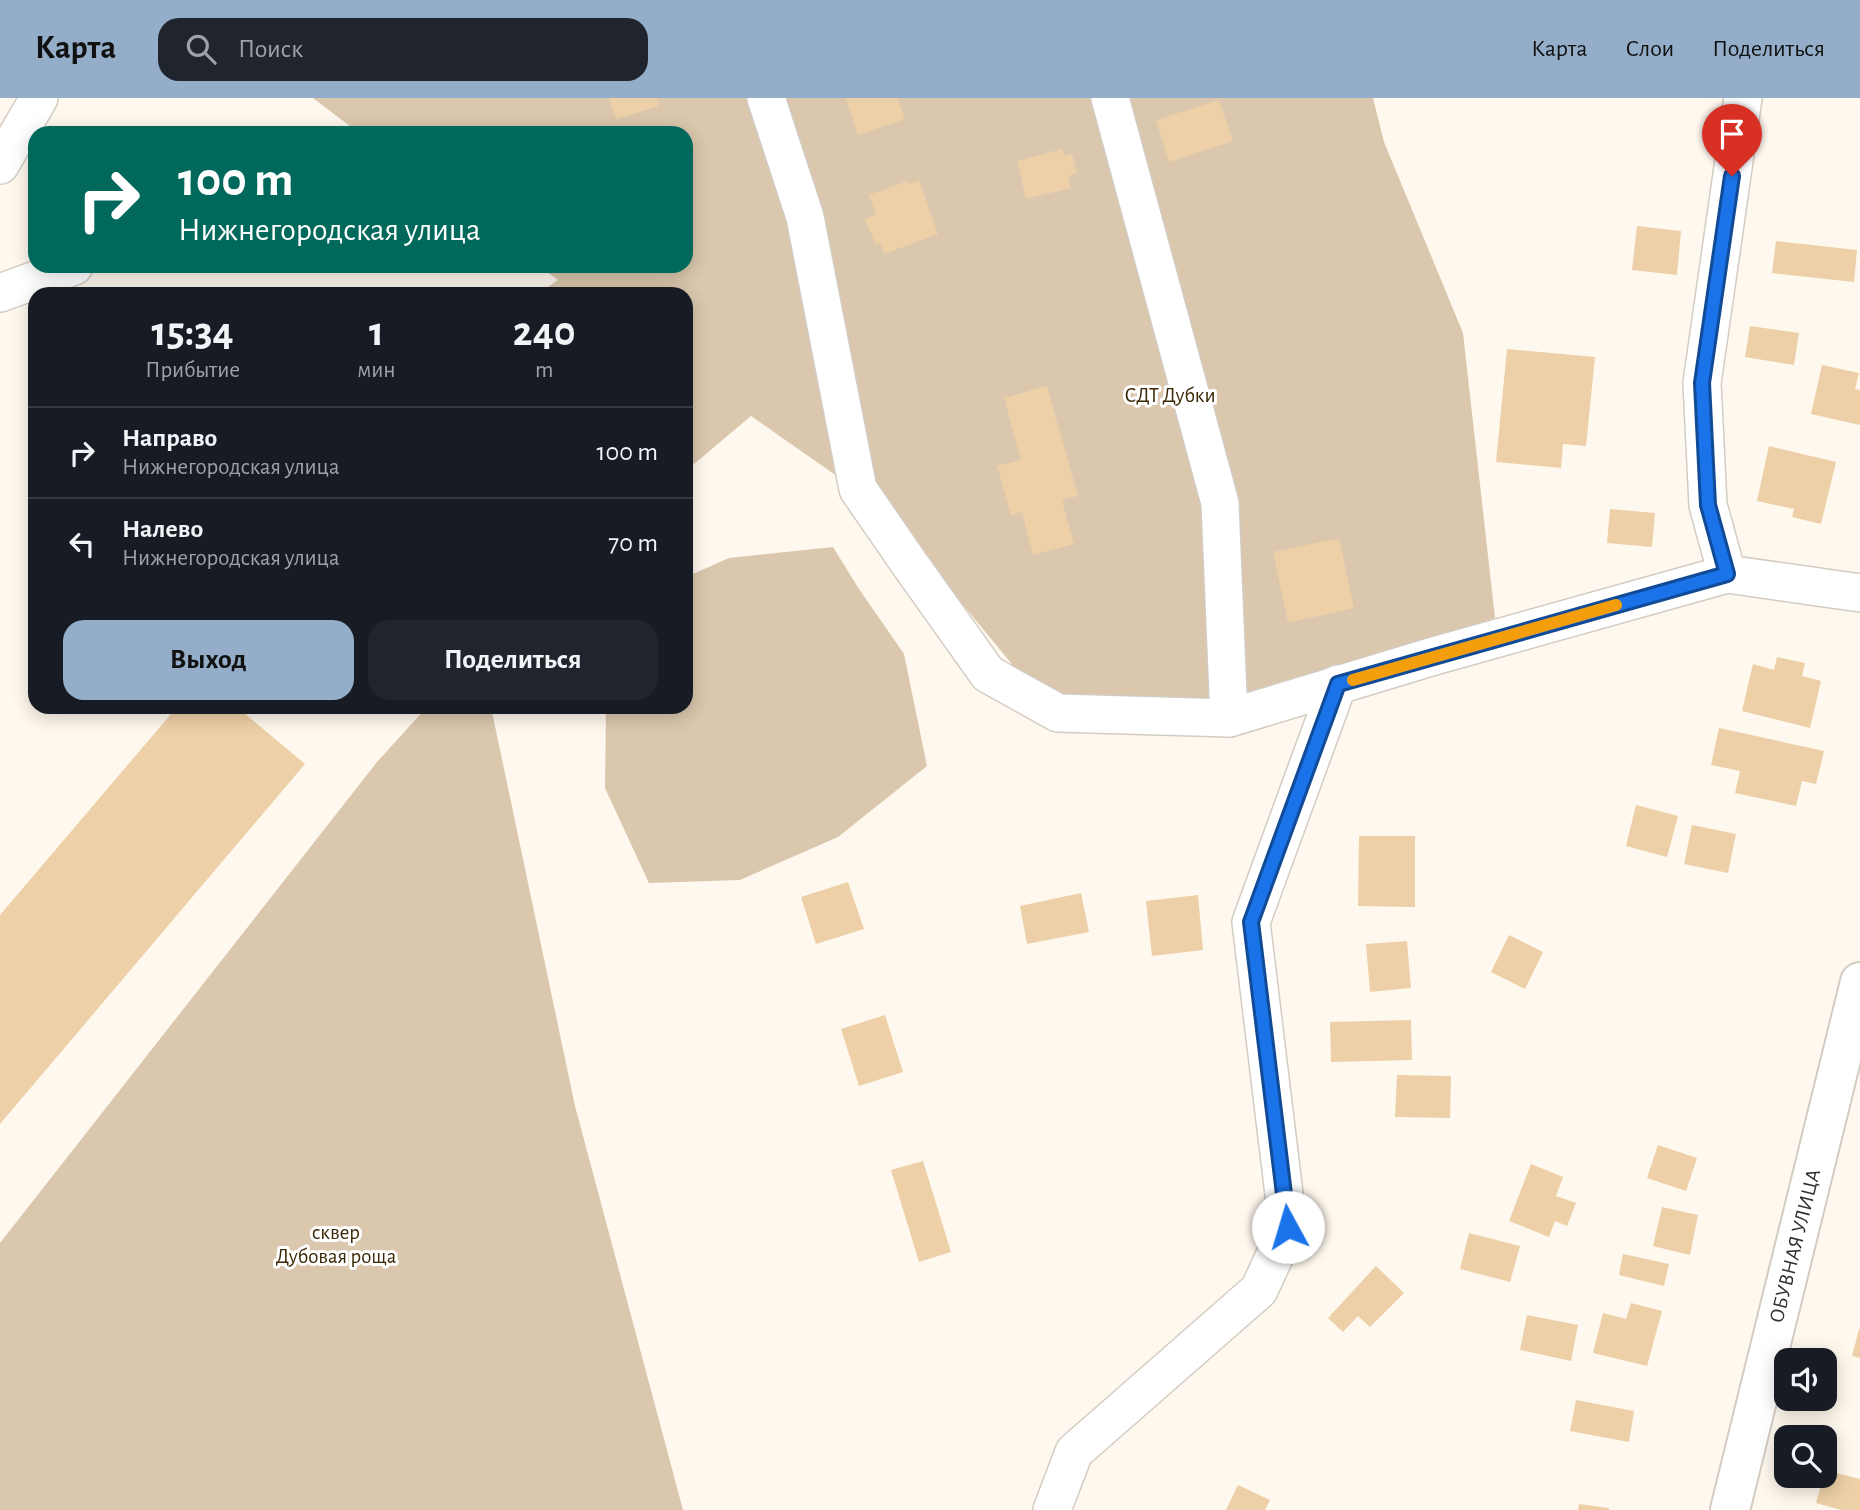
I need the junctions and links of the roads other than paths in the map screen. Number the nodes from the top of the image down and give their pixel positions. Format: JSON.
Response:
{"nodes":[{"id":1,"x":39,"y":98,"type":"edge"},
{"id":2,"x":765,"y":98,"type":"edge"},
{"id":3,"x":1110,"y":98,"type":"edge"},
{"id":4,"x":1743,"y":98,"type":"edge"},
{"id":5,"x":0,"y":165,"type":"edge"},
{"id":6,"x":55,"y":273,"type":"edge"},
{"id":7,"x":0,"y":293,"type":"edge"},
{"id":8,"x":1727,"y":574,"type":"junction"},
{"id":9,"x":1860,"y":593,"type":"edge"},
{"id":10,"x":1338,"y":684,"type":"junction"},
{"id":11,"x":1229,"y":718,"type":"junction"},
{"id":12,"x":1860,"y":982,"type":"edge"},
{"id":13,"x":1052,"y":1510,"type":"edge"},
{"id":14,"x":1730,"y":1510,"type":"edge"}],
"edges":[{"from":1,"to":5,"type":"street"},
{"from":2,"to":11,"type":"street"},
{"from":3,"to":11,"type":"street"},
{"from":4,"to":8,"type":"street"},
{"from":6,"to":7,"type":"street"},
{"from":8,"to":9,"type":"street"},
{"from":8,"to":10,"type":"street"},
{"from":10,"to":11,"type":"street"},
{"from":10,"to":13,"type":"street"},
{"from":12,"to":14,"type":"main road","name":"ОБУВНАЯ УЛИЦА"}]}
